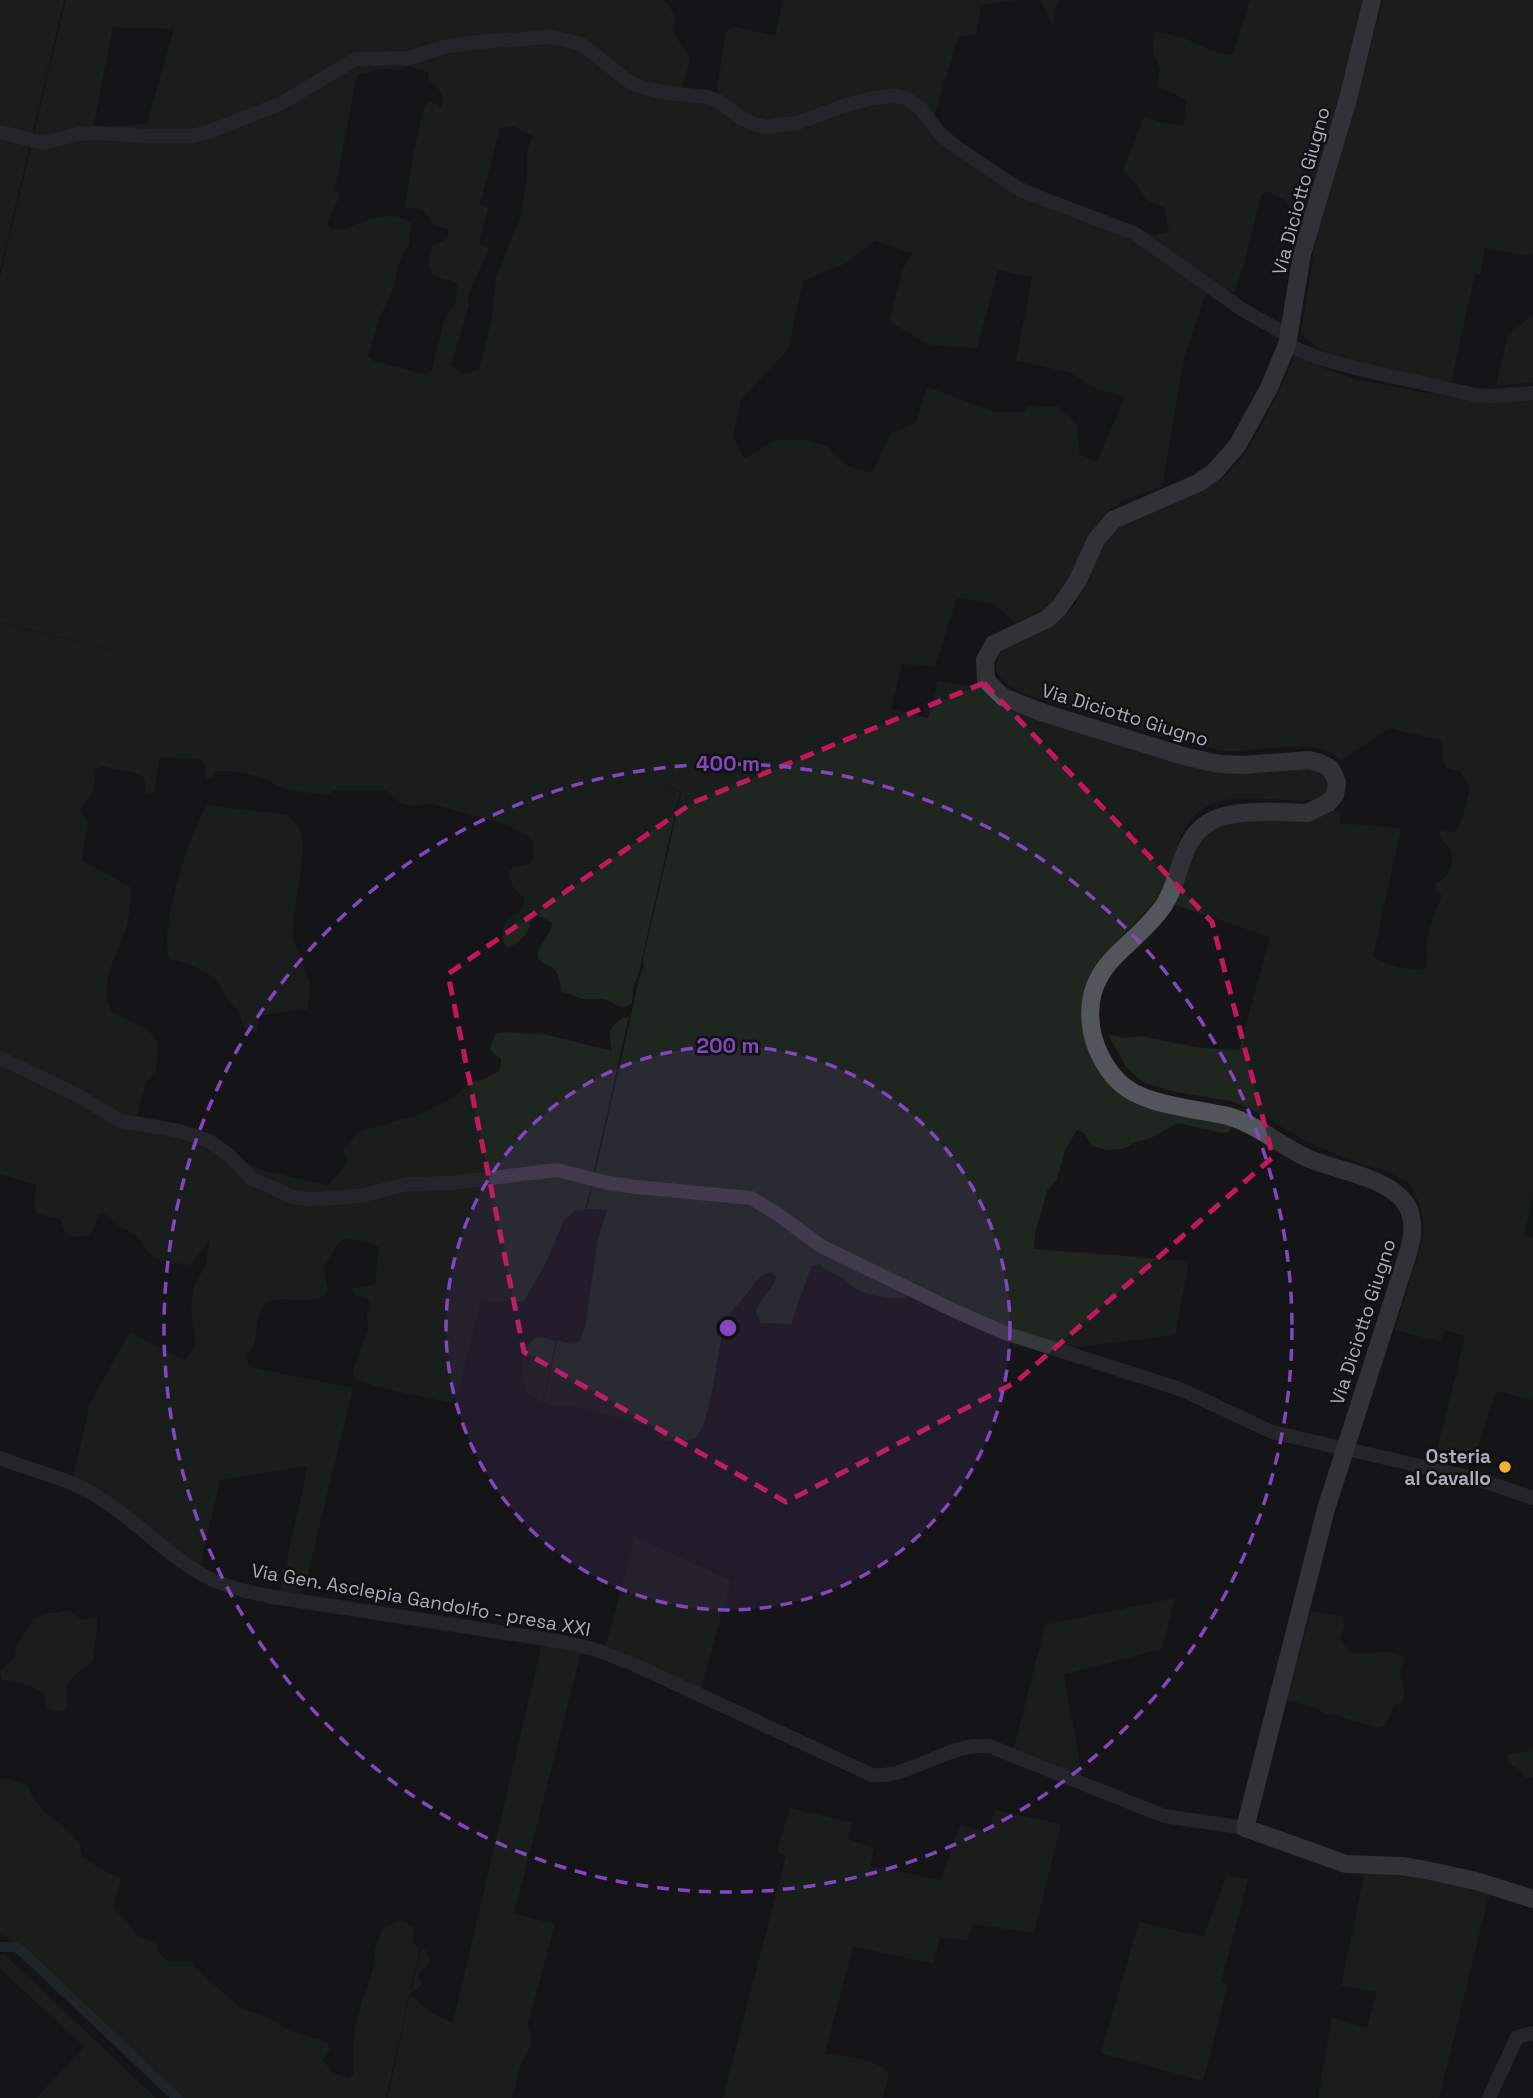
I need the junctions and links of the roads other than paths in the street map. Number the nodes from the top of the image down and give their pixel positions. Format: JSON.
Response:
{"nodes":[{"id":1,"x":1372,"y":0,"type":"edge"},
{"id":2,"x":0,"y":132,"type":"edge"},
{"id":3,"x":1288,"y":341,"type":"junction"},
{"id":4,"x":1533,"y":393,"type":"edge"},
{"id":5,"x":0,"y":1058,"type":"edge"},
{"id":6,"x":1345,"y":1449,"type":"junction"},
{"id":7,"x":0,"y":1458,"type":"edge"},
{"id":8,"x":1533,"y":1499,"type":"edge"},
{"id":9,"x":1245,"y":1828,"type":"junction"},
{"id":10,"x":1533,"y":1899,"type":"edge"},
{"id":11,"x":1533,"y":2034,"type":"edge"},
{"id":12,"x":1489,"y":2098,"type":"edge"}],
"edges":[{"from":1,"to":3,"type":"main road","name":"Via Diciotto Giugno"},
{"from":2,"to":3,"type":"street"},
{"from":3,"to":4,"type":"street"},
{"from":3,"to":6,"type":"main road","name":"Via Diciotto Giugno"},
{"from":5,"to":6,"type":"street"},
{"from":6,"to":8,"type":"street"},
{"from":6,"to":9,"type":"main road","name":"Via Diciotto Giugno"},
{"from":7,"to":9,"type":"street","name":"Via Gen. Asclepia Gandolfo - presa XXI"},
{"from":9,"to":10,"type":"main road"},
{"from":11,"to":12,"type":"street"}]}
